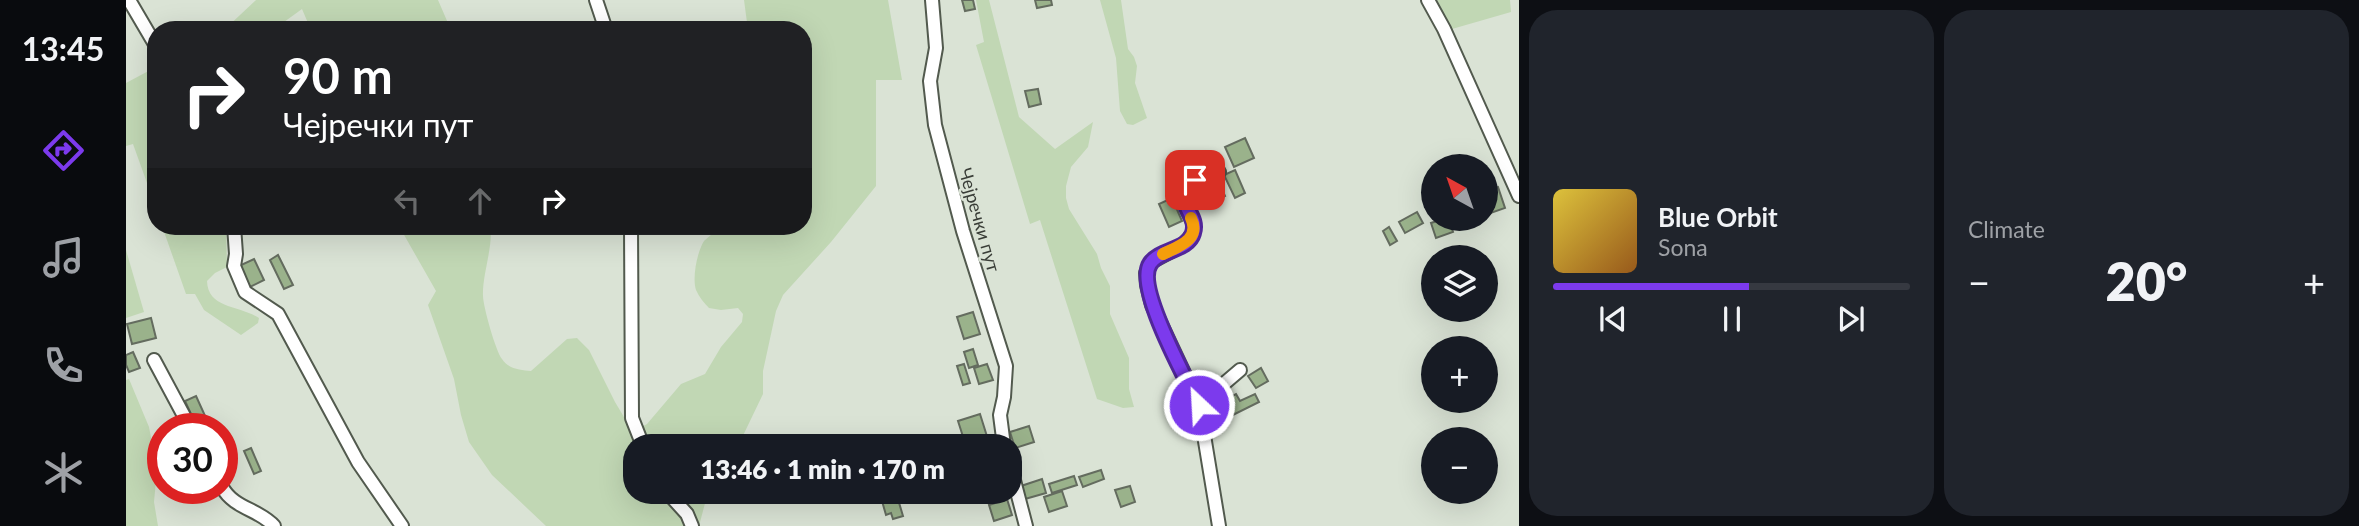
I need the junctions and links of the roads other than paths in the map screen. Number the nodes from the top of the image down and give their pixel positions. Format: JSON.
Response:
{"nodes":[{"id":1,"x":130,"y":0,"type":"edge"},
{"id":2,"x":596,"y":0,"type":"edge"},
{"id":3,"x":932,"y":0,"type":"edge"},
{"id":4,"x":1428,"y":0,"type":"edge"},
{"id":5,"x":603,"y":21,"type":"edge"},
{"id":6,"x":147,"y":30,"type":"edge"},
{"id":7,"x":1219,"y":172,"type":"dead end"},
{"id":8,"x":1519,"y":196,"type":"edge"},
{"id":9,"x":235,"y":235,"type":"edge"},
{"id":10,"x":631,"y":235,"type":"edge"},
{"id":11,"x":153,"y":360,"type":"dead end"},
{"id":12,"x":1240,"y":370,"type":"dead end"},
{"id":13,"x":1199,"y":405,"type":"junction"},
{"id":14,"x":182,"y":413,"type":"edge"},
{"id":15,"x":638,"y":434,"type":"edge"},
{"id":16,"x":1002,"y":434,"type":"edge"},
{"id":17,"x":238,"y":503,"type":"edge"},
{"id":18,"x":678,"y":504,"type":"edge"},
{"id":19,"x":1020,"y":504,"type":"edge"},
{"id":20,"x":274,"y":526,"type":"edge"},
{"id":21,"x":401,"y":526,"type":"edge"},
{"id":22,"x":692,"y":526,"type":"edge"},
{"id":23,"x":1026,"y":526,"type":"edge"},
{"id":24,"x":1219,"y":526,"type":"edge"}],
"edges":[{"from":1,"to":6,"type":"street"},
{"from":2,"to":5,"type":"street"},
{"from":3,"to":16,"type":"street","name":"Чејречки пут"},
{"from":4,"to":8,"type":"street"},
{"from":7,"to":13,"type":"street"},
{"from":9,"to":21,"type":"street"},
{"from":10,"to":15,"type":"street"},
{"from":11,"to":14,"type":"street"},
{"from":12,"to":13,"type":"street"},
{"from":13,"to":24,"type":"street"},
{"from":17,"to":20,"type":"street"},
{"from":18,"to":22,"type":"street"},
{"from":19,"to":23,"type":"street"}]}
